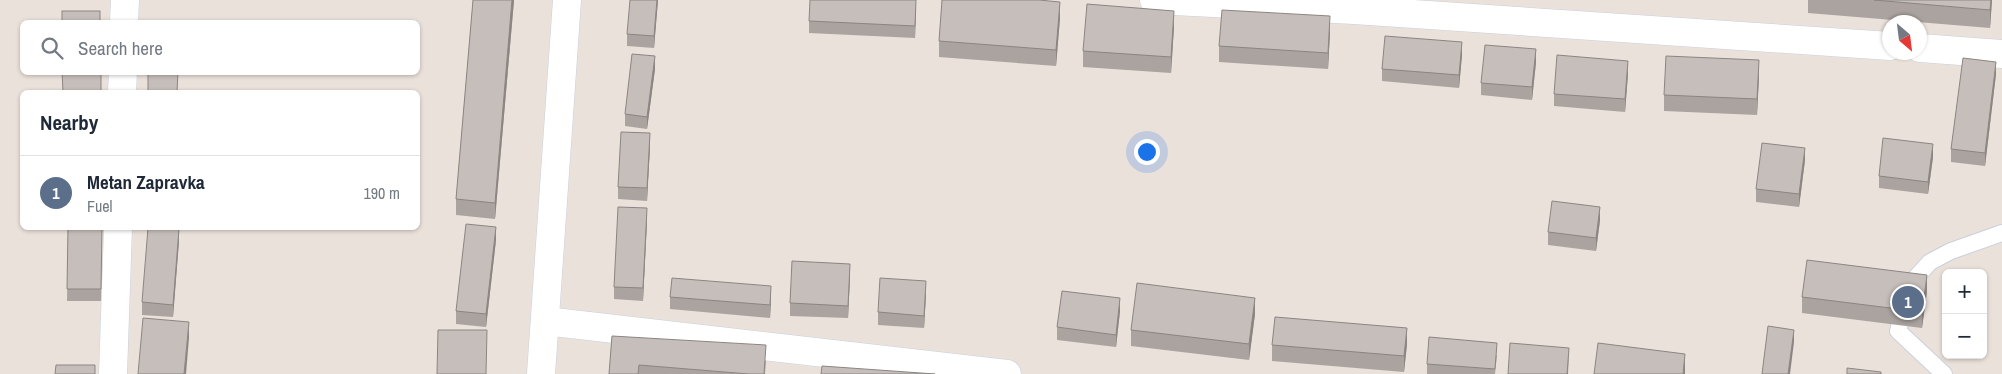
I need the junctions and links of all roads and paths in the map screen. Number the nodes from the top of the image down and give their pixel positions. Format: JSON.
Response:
{"nodes":[{"id":1,"x":125,"y":0,"type":"edge"},
{"id":2,"x":567,"y":0,"type":"edge"},
{"id":3,"x":1154,"y":0,"type":"edge"},
{"id":4,"x":1354,"y":5,"type":"edge"},
{"id":5,"x":124,"y":20,"type":"edge"},
{"id":6,"x":1882,"y":45,"type":"edge"},
{"id":7,"x":1927,"y":49,"type":"edge"},
{"id":8,"x":2002,"y":54,"type":"edge"},
{"id":9,"x":123,"y":75,"type":"edge"},
{"id":10,"x":122,"y":90,"type":"edge"},
{"id":11,"x":118,"y":230,"type":"edge"},
{"id":12,"x":2002,"y":233,"type":"edge"},
{"id":13,"x":545,"y":321,"type":"junction"},
{"id":14,"x":965,"y":372,"type":"edge"},
{"id":15,"x":113,"y":374,"type":"edge"},
{"id":16,"x":541,"y":374,"type":"edge"},
{"id":17,"x":1007,"y":374,"type":"edge"},
{"id":18,"x":1944,"y":374,"type":"edge"}],
"edges":[{"from":1,"to":5,"type":"street"},
{"from":2,"to":13,"type":"street"},
{"from":3,"to":4,"type":"street"},
{"from":4,"to":6,"type":"street"},
{"from":7,"to":8,"type":"street"},
{"from":9,"to":10,"type":"street"},
{"from":11,"to":15,"type":"street"},
{"from":12,"to":18,"type":"lane"},
{"from":13,"to":14,"type":"street"},
{"from":13,"to":16,"type":"street"},
{"from":14,"to":17,"type":"street"}]}
